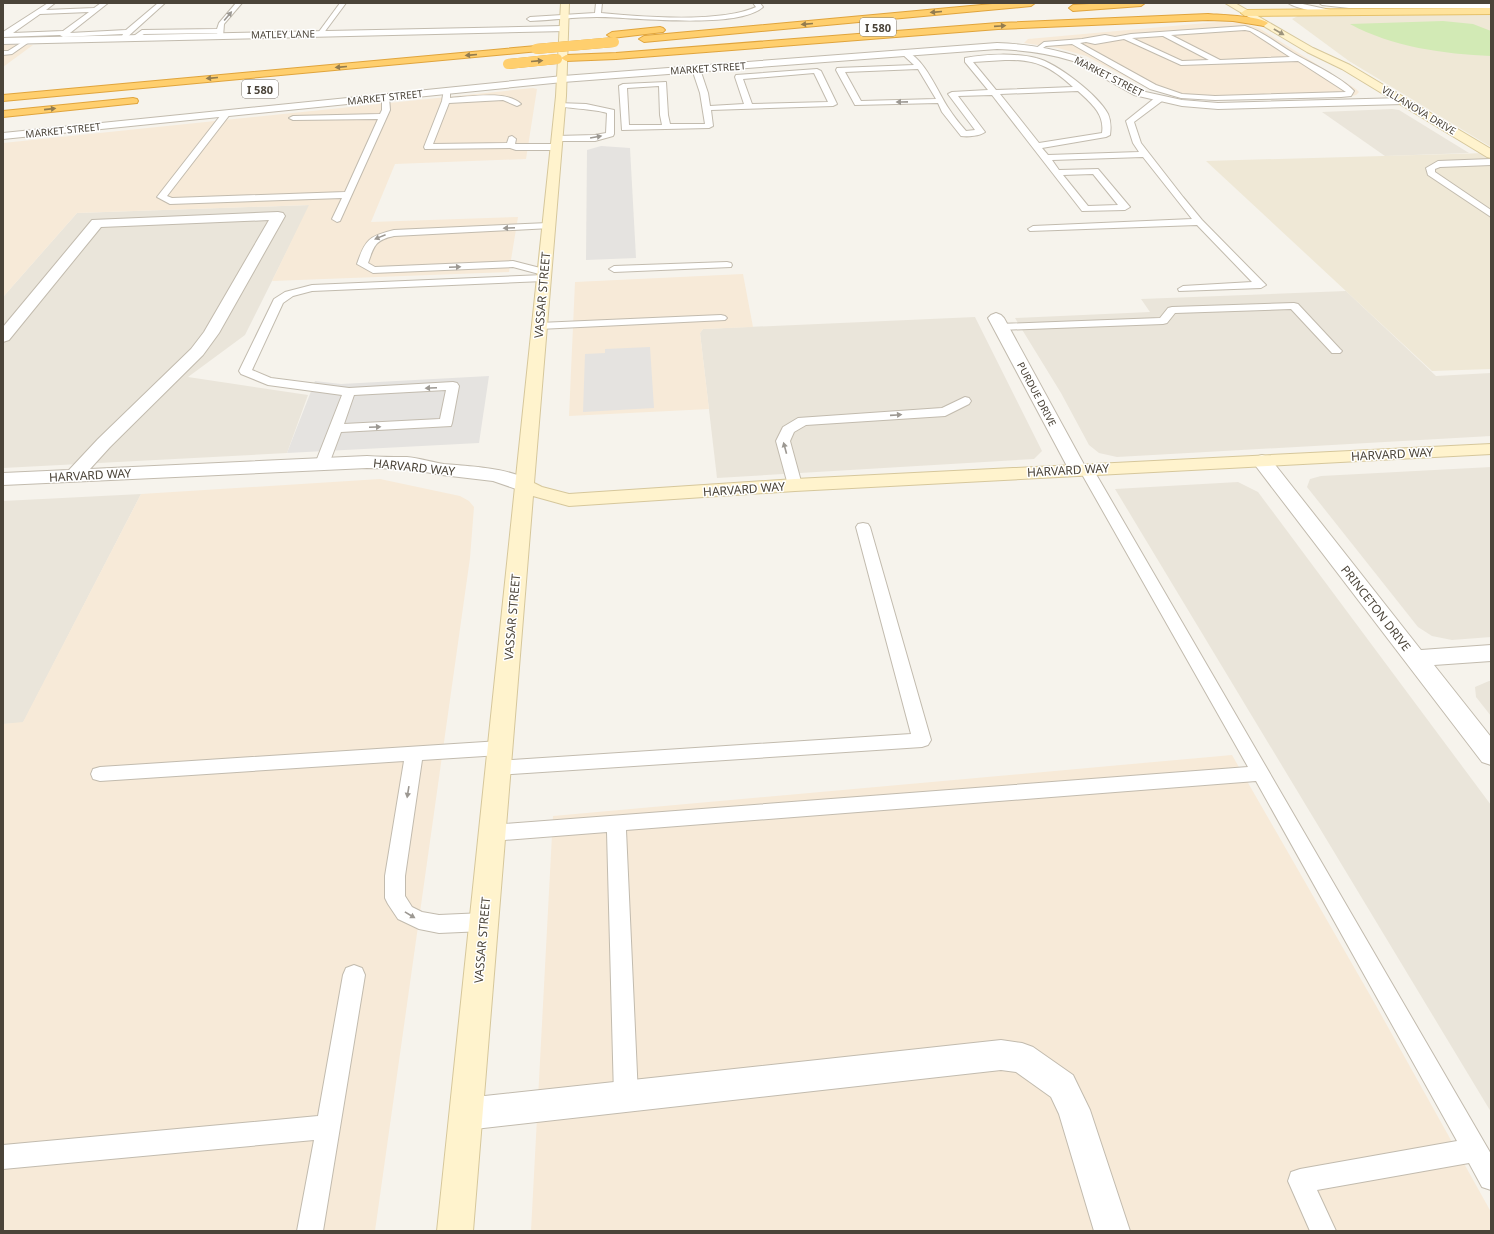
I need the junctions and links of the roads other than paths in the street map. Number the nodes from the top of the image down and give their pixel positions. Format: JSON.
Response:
{"nodes":[{"id":1,"x":52,"y":3,"type":"edge"},
{"id":2,"x":105,"y":3,"type":"edge"},
{"id":3,"x":162,"y":3,"type":"edge"},
{"id":4,"x":171,"y":3,"type":"edge"},
{"id":5,"x":239,"y":3,"type":"edge"},
{"id":6,"x":343,"y":3,"type":"edge"},
{"id":7,"x":599,"y":3,"type":"edge"},
{"id":8,"x":756,"y":3,"type":"edge"},
{"id":9,"x":1141,"y":3,"type":"edge"},
{"id":10,"x":1229,"y":3,"type":"edge"},
{"id":11,"x":1256,"y":3,"type":"edge"},
{"id":12,"x":1291,"y":3,"type":"edge"},
{"id":13,"x":1322,"y":3,"type":"edge"},
{"id":14,"x":1446,"y":4,"type":"edge"},
{"id":15,"x":1491,"y":6,"type":"edge"},
{"id":16,"x":1033,"y":7,"type":"edge"},
{"id":17,"x":1064,"y":9,"type":"dead end"},
{"id":18,"x":95,"y":10,"type":"junction"},
{"id":19,"x":1332,"y":11,"type":"junction"},
{"id":20,"x":1491,"y":11,"type":"edge"},
{"id":21,"x":39,"y":12,"type":"junction"},
{"id":22,"x":1271,"y":12,"type":"junction"},
{"id":23,"x":1245,"y":13,"type":"junction"},
{"id":24,"x":807,"y":14,"type":"dead end"},
{"id":25,"x":598,"y":15,"type":"junction"},
{"id":26,"x":564,"y":16,"type":"edge"},
{"id":27,"x":530,"y":19,"type":"dead end"},
{"id":28,"x":1285,"y":22,"type":"dead end"},
{"id":29,"x":1264,"y":23,"type":"junction"},
{"id":30,"x":1034,"y":24,"type":"junction"},
{"id":31,"x":142,"y":32,"type":"junction"},
{"id":32,"x":221,"y":33,"type":"junction"},
{"id":33,"x":65,"y":34,"type":"junction"},
{"id":34,"x":321,"y":34,"type":"junction"},
{"id":35,"x":1163,"y":34,"type":"junction"},
{"id":36,"x":4,"y":36,"type":"edge"},
{"id":37,"x":129,"y":36,"type":"junction"},
{"id":38,"x":1304,"y":36,"type":"dead end"},
{"id":39,"x":1125,"y":37,"type":"junction"},
{"id":40,"x":613,"y":38,"type":"junction"},
{"id":41,"x":29,"y":40,"type":"junction"},
{"id":42,"x":56,"y":40,"type":"junction"},
{"id":43,"x":1073,"y":42,"type":"junction"},
{"id":44,"x":1038,"y":49,"type":"junction"},
{"id":45,"x":920,"y":52,"type":"junction"},
{"id":46,"x":3,"y":53,"type":"edge"},
{"id":47,"x":905,"y":53,"type":"junction"},
{"id":48,"x":615,"y":55,"type":"junction"},
{"id":49,"x":1326,"y":58,"type":"junction"},
{"id":50,"x":1299,"y":59,"type":"junction"},
{"id":51,"x":927,"y":61,"type":"dead end"},
{"id":52,"x":1219,"y":62,"type":"junction"},
{"id":53,"x":504,"y":64,"type":"dead end"},
{"id":54,"x":1114,"y":66,"type":"junction"},
{"id":55,"x":920,"y":67,"type":"junction"},
{"id":56,"x":1346,"y":67,"type":"junction"},
{"id":57,"x":696,"y":69,"type":"junction"},
{"id":58,"x":1093,"y":69,"type":"junction"},
{"id":59,"x":563,"y":79,"type":"junction"},
{"id":60,"x":152,"y":84,"type":"junction"},
{"id":61,"x":1080,"y":89,"type":"junction"},
{"id":62,"x":3,"y":90,"type":"edge"},
{"id":63,"x":994,"y":92,"type":"junction"},
{"id":64,"x":447,"y":96,"type":"junction"},
{"id":65,"x":1285,"y":96,"type":"junction"},
{"id":66,"x":385,"y":97,"type":"junction"},
{"id":67,"x":3,"y":98,"type":"edge"},
{"id":68,"x":1159,"y":99,"type":"junction"},
{"id":69,"x":145,"y":100,"type":"dead end"},
{"id":70,"x":1404,"y":100,"type":"junction"},
{"id":71,"x":940,"y":101,"type":"junction"},
{"id":72,"x":517,"y":104,"type":"dead end"},
{"id":73,"x":1296,"y":104,"type":"junction"},
{"id":74,"x":560,"y":105,"type":"junction"},
{"id":75,"x":749,"y":107,"type":"junction"},
{"id":76,"x":706,"y":108,"type":"junction"},
{"id":77,"x":227,"y":113,"type":"junction"},
{"id":78,"x":3,"y":114,"type":"edge"},
{"id":79,"x":383,"y":116,"type":"junction"},
{"id":80,"x":293,"y":118,"type":"dead end"},
{"id":81,"x":667,"y":127,"type":"junction"},
{"id":82,"x":3,"y":136,"type":"edge"},
{"id":83,"x":557,"y":143,"type":"junction"},
{"id":84,"x":1037,"y":146,"type":"junction"},
{"id":85,"x":1145,"y":154,"type":"junction"},
{"id":86,"x":1491,"y":154,"type":"edge"},
{"id":87,"x":1046,"y":158,"type":"junction"},
{"id":88,"x":1491,"y":162,"type":"edge"},
{"id":89,"x":1056,"y":173,"type":"junction"},
{"id":90,"x":348,"y":195,"type":"junction"},
{"id":91,"x":1491,"y":214,"type":"edge"},
{"id":92,"x":337,"y":219,"type":"dead end"},
{"id":93,"x":1199,"y":222,"type":"junction"},
{"id":94,"x":548,"y":226,"type":"junction"},
{"id":95,"x":1033,"y":229,"type":"dead end"},
{"id":96,"x":727,"y":265,"type":"dead end"},
{"id":97,"x":614,"y":269,"type":"dead end"},
{"id":98,"x":544,"y":275,"type":"junction"},
{"id":99,"x":1183,"y":289,"type":"dead end"},
{"id":100,"x":721,"y":318,"type":"dead end"},
{"id":101,"x":998,"y":322,"type":"joint"},
{"id":102,"x":539,"y":326,"type":"junction"},
{"id":103,"x":3,"y":337,"type":"edge"},
{"id":104,"x":1336,"y":351,"type":"dead end"},
{"id":105,"x":349,"y":392,"type":"junction"},
{"id":106,"x":965,"y":401,"type":"dead end"},
{"id":107,"x":336,"y":428,"type":"junction"},
{"id":108,"x":1491,"y":449,"type":"edge"},
{"id":109,"x":1262,"y":461,"type":"junction"},
{"id":110,"x":322,"y":464,"type":"junction"},
{"id":111,"x":1082,"y":470,"type":"junction"},
{"id":112,"x":74,"y":476,"type":"junction"},
{"id":113,"x":3,"y":479,"type":"edge"},
{"id":114,"x":795,"y":485,"type":"junction"},
{"id":115,"x":525,"y":486,"type":"junction"},
{"id":116,"x":863,"y":527,"type":"dead end"},
{"id":117,"x":1491,"y":653,"type":"edge"},
{"id":118,"x":1415,"y":658,"type":"junction"},
{"id":119,"x":414,"y":753,"type":"junction"},
{"id":120,"x":1491,"y":755,"type":"edge"},
{"id":121,"x":499,"y":758,"type":"junction"},
{"id":122,"x":1262,"y":773,"type":"junction"},
{"id":123,"x":100,"y":774,"type":"dead end"},
{"id":124,"x":616,"y":823,"type":"junction"},
{"id":125,"x":492,"y":832,"type":"junction"},
{"id":126,"x":484,"y":922,"type":"junction"},
{"id":127,"x":354,"y":975,"type":"dead end"},
{"id":128,"x":626,"y":1096,"type":"junction"},
{"id":129,"x":466,"y":1114,"type":"junction"},
{"id":130,"x":328,"y":1127,"type":"junction"},
{"id":131,"x":1475,"y":1150,"type":"junction"},
{"id":132,"x":3,"y":1157,"type":"edge"},
{"id":133,"x":1491,"y":1178,"type":"edge"},
{"id":134,"x":310,"y":1231,"type":"edge"},
{"id":135,"x":455,"y":1231,"type":"edge"},
{"id":136,"x":1112,"y":1231,"type":"edge"},
{"id":137,"x":1323,"y":1231,"type":"edge"}],
"edges":[{"from":1,"to":21,"type":"lane"},
{"from":2,"to":18,"type":"lane"},
{"from":3,"to":37,"type":"lane"},
{"from":4,"to":31,"type":"lane"},
{"from":32,"to":5,"type":"lane","one_way":true},
{"from":6,"to":34,"type":"lane"},
{"from":7,"to":25,"type":"lane"},
{"from":8,"to":25,"type":"lane"},
{"from":9,"to":17,"type":"highway"},
{"from":10,"to":23,"type":"street","name":"VILLANOVA DRIVE"},
{"from":11,"to":22,"type":"street"},
{"from":12,"to":19,"type":"lane"},
{"from":13,"to":14,"type":"lane"},
{"from":14,"to":15,"type":"lane"},
{"from":16,"to":40,"type":"highway","number":"I 580","one_way":true},
{"from":16,"to":48,"type":"highway","number":"I 580"},
{"from":18,"to":21,"type":"lane"},
{"from":18,"to":33,"type":"lane"},
{"from":19,"to":20,"type":"main road"},
{"from":19,"to":22,"type":"main road"},
{"from":21,"to":36,"type":"lane"},
{"from":22,"to":23,"type":"main road"},
{"from":22,"to":28,"type":"street"},
{"from":23,"to":29,"type":"street","name":"VILLANOVA DRIVE"},
{"from":23,"to":30,"type":"highway"},
{"from":24,"to":40,"type":"highway"},
{"from":25,"to":26,"type":"lane"},
{"from":26,"to":27,"type":"lane"},
{"from":26,"to":34,"type":"street","name":"MATLEY LANE"},
{"from":26,"to":59,"type":"street","name":"VASSAR STREET"},
{"from":29,"to":30,"type":"highway"},
{"from":29,"to":49,"type":"street","name":"VILLANOVA DRIVE","one_way":true},
{"from":48,"to":30,"type":"highway","one_way":true},
{"from":31,"to":32,"type":"lane"},
{"from":31,"to":37,"type":"lane"},
{"from":32,"to":34,"type":"street","name":"MATLEY LANE"},
{"from":32,"to":37,"type":"street","name":"MATLEY LANE"},
{"from":33,"to":36,"type":"lane"},
{"from":33,"to":37,"type":"lane"},
{"from":33,"to":42,"type":"lane"},
{"from":35,"to":39,"type":"lane"},
{"from":35,"to":50,"type":"lane"},
{"from":35,"to":52,"type":"lane"},
{"from":36,"to":41,"type":"street","name":"MATLEY LANE"},
{"from":37,"to":42,"type":"street","name":"MATLEY LANE"},
{"from":38,"to":56,"type":"street","name":"VILLANOVA DRIVE"},
{"from":39,"to":43,"type":"lane"},
{"from":39,"to":52,"type":"lane"},
{"from":40,"to":60,"type":"highway","number":"I 580","one_way":true,"bridge":true},
{"from":41,"to":42,"type":"street","name":"MATLEY LANE"},
{"from":41,"to":46,"type":"lane"},
{"from":43,"to":44,"type":"lane"},
{"from":43,"to":54,"type":"lane"},
{"from":44,"to":45,"type":"street","name":"MARKET STREET"},
{"from":44,"to":58,"type":"street","name":"MARKET STREET"},
{"from":45,"to":47,"type":"street","name":"MARKET STREET"},
{"from":45,"to":51,"type":"lane"},
{"from":47,"to":55,"type":"lane"},
{"from":47,"to":57,"type":"street","name":"MARKET STREET"},
{"from":53,"to":48,"type":"highway","one_way":true,"bridge":true},
{"from":49,"to":50,"type":"lane"},
{"from":49,"to":56,"type":"street","name":"VILLANOVA DRIVE"},
{"from":50,"to":52,"type":"lane"},
{"from":50,"to":65,"type":"lane"},
{"from":54,"to":58,"type":"lane"},
{"from":54,"to":65,"type":"lane"},
{"from":55,"to":71,"type":"lane"},
{"from":71,"to":55,"type":"lane","one_way":true},
{"from":56,"to":70,"type":"street","name":"VILLANOVA DRIVE"},
{"from":57,"to":59,"type":"street","name":"MARKET STREET"},
{"from":57,"to":76,"type":"lane"},
{"from":58,"to":68,"type":"street","name":"MARKET STREET"},
{"from":59,"to":64,"type":"street","name":"MARKET STREET"},
{"from":59,"to":74,"type":"street","name":"VASSAR STREET"},
{"from":60,"to":62,"type":"highway"},
{"from":60,"to":67,"type":"highway","number":"I 580"},
{"from":61,"to":63,"type":"lane"},
{"from":61,"to":63,"type":"lane"},
{"from":61,"to":84,"type":"lane"},
{"from":63,"to":71,"type":"lane"},
{"from":63,"to":84,"type":"lane"},
{"from":64,"to":66,"type":"street","name":"MARKET STREET"},
{"from":64,"to":72,"type":"lane"},
{"from":64,"to":83,"type":"lane"},
{"from":65,"to":73,"type":"lane"},
{"from":66,"to":77,"type":"street","name":"MARKET STREET"},
{"from":66,"to":79,"type":"lane"},
{"from":68,"to":73,"type":"street","name":"MARKET STREET"},
{"from":68,"to":85,"type":"lane"},
{"from":78,"to":69,"type":"highway","one_way":true},
{"from":70,"to":73,"type":"street","name":"MARKET STREET"},
{"from":70,"to":86,"type":"street","name":"VILLANOVA DRIVE"},
{"from":74,"to":83,"type":"street","name":"VASSAR STREET"},
{"from":83,"to":74,"type":"lane","one_way":true},
{"from":75,"to":75,"type":"lane"},
{"from":75,"to":76,"type":"lane"},
{"from":76,"to":81,"type":"lane"},
{"from":77,"to":82,"type":"street","name":"MARKET STREET"},
{"from":77,"to":90,"type":"lane"},
{"from":79,"to":80,"type":"lane"},
{"from":79,"to":90,"type":"lane"},
{"from":81,"to":81,"type":"lane"},
{"from":83,"to":94,"type":"street","name":"VASSAR STREET"},
{"from":84,"to":87,"type":"lane"},
{"from":85,"to":87,"type":"lane"},
{"from":85,"to":93,"type":"lane"},
{"from":87,"to":89,"type":"lane"},
{"from":88,"to":91,"type":"lane"},
{"from":89,"to":89,"type":"lane"},
{"from":90,"to":92,"type":"lane"},
{"from":93,"to":95,"type":"lane"},
{"from":93,"to":99,"type":"lane"},
{"from":94,"to":98,"type":"street","name":"VASSAR STREET"},
{"from":94,"to":98,"type":"lane","one_way":true},
{"from":96,"to":97,"type":"lane"},
{"from":98,"to":102,"type":"street","name":"VASSAR STREET"},
{"from":98,"to":105,"type":"lane"},
{"from":100,"to":102,"type":"lane"},
{"from":101,"to":104,"type":"lane"},
{"from":101,"to":111,"type":"street","name":"PURDUE DRIVE"},
{"from":102,"to":115,"type":"street","name":"VASSAR STREET"},
{"from":103,"to":112,"type":"street"},
{"from":105,"to":107,"type":"lane"},
{"from":107,"to":105,"type":"lane","one_way":true},
{"from":114,"to":106,"type":"lane","one_way":true},
{"from":107,"to":110,"type":"lane"},
{"from":108,"to":109,"type":"street","name":"HARVARD WAY"},
{"from":109,"to":111,"type":"street","name":"HARVARD WAY"},
{"from":109,"to":118,"type":"street","name":"PRINCETON DRIVE"},
{"from":110,"to":112,"type":"street","name":"HARVARD WAY"},
{"from":110,"to":115,"type":"street","name":"HARVARD WAY"},
{"from":111,"to":114,"type":"street","name":"HARVARD WAY"},
{"from":111,"to":122,"type":"lane"},
{"from":112,"to":113,"type":"street","name":"HARVARD WAY"},
{"from":114,"to":115,"type":"street","name":"HARVARD WAY"},
{"from":115,"to":121,"type":"street","name":"VASSAR STREET"},
{"from":116,"to":121,"type":"lane"},
{"from":117,"to":118,"type":"street"},
{"from":118,"to":120,"type":"street","name":"PRINCETON DRIVE"},
{"from":119,"to":121,"type":"lane"},
{"from":119,"to":123,"type":"lane"},
{"from":119,"to":126,"type":"lane","one_way":true},
{"from":121,"to":125,"type":"street","name":"VASSAR STREET"},
{"from":122,"to":124,"type":"lane"},
{"from":122,"to":131,"type":"lane"},
{"from":124,"to":125,"type":"lane"},
{"from":124,"to":128,"type":"lane"},
{"from":125,"to":126,"type":"street","name":"VASSAR STREET"},
{"from":126,"to":129,"type":"street","name":"VASSAR STREET"},
{"from":127,"to":130,"type":"lane"},
{"from":128,"to":129,"type":"street"},
{"from":128,"to":136,"type":"street"},
{"from":129,"to":135,"type":"street","name":"VASSAR STREET"},
{"from":130,"to":132,"type":"lane"},
{"from":130,"to":134,"type":"lane"},
{"from":131,"to":133,"type":"lane"},
{"from":131,"to":137,"type":"lane"}]}
